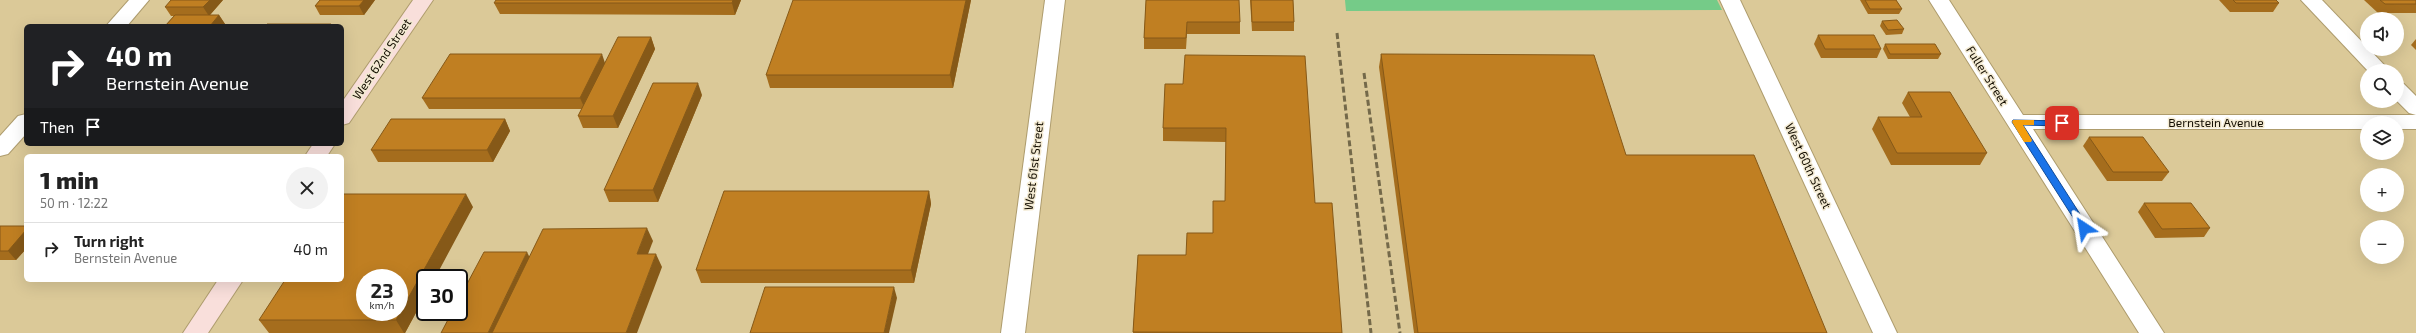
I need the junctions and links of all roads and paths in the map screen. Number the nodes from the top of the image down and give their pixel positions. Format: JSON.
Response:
{"nodes":[{"id":1,"x":139,"y":0,"type":"edge"},
{"id":2,"x":423,"y":0,"type":"edge"},
{"id":3,"x":1055,"y":0,"type":"edge"},
{"id":4,"x":1730,"y":0,"type":"edge"},
{"id":5,"x":1939,"y":0,"type":"edge"},
{"id":6,"x":2311,"y":0,"type":"edge"},
{"id":7,"x":118,"y":24,"type":"edge"},
{"id":8,"x":2373,"y":64,"type":"edge"},
{"id":9,"x":2404,"y":96,"type":"edge"},
{"id":10,"x":2416,"y":108,"type":"edge"},
{"id":11,"x":344,"y":115,"type":"edge"},
{"id":12,"x":2017,"y":122,"type":"junction"},
{"id":13,"x":2416,"y":122,"type":"edge"},
{"id":14,"x":24,"y":123,"type":"edge"},
{"id":15,"x":0,"y":149,"type":"edge"},
{"id":16,"x":230,"y":282,"type":"edge"},
{"id":17,"x":195,"y":333,"type":"edge"},
{"id":18,"x":1013,"y":333,"type":"edge"},
{"id":19,"x":1885,"y":333,"type":"edge"},
{"id":20,"x":2152,"y":333,"type":"edge"}],
"edges":[{"from":1,"to":7,"type":"street"},
{"from":2,"to":11,"type":"street","name":"West 62nd Street"},
{"from":3,"to":18,"type":"street","name":"West 61st Street"},
{"from":4,"to":19,"type":"street","name":"West 60th Street"},
{"from":5,"to":12,"type":"street","name":"Fuller Street"},
{"from":6,"to":8,"type":"street"},
{"from":9,"to":10,"type":"street"},
{"from":12,"to":13,"type":"street","name":"Bernstein Avenue"},
{"from":12,"to":20,"type":"street","name":"Fuller Street"},
{"from":14,"to":15,"type":"street"},
{"from":16,"to":17,"type":"street"}]}
